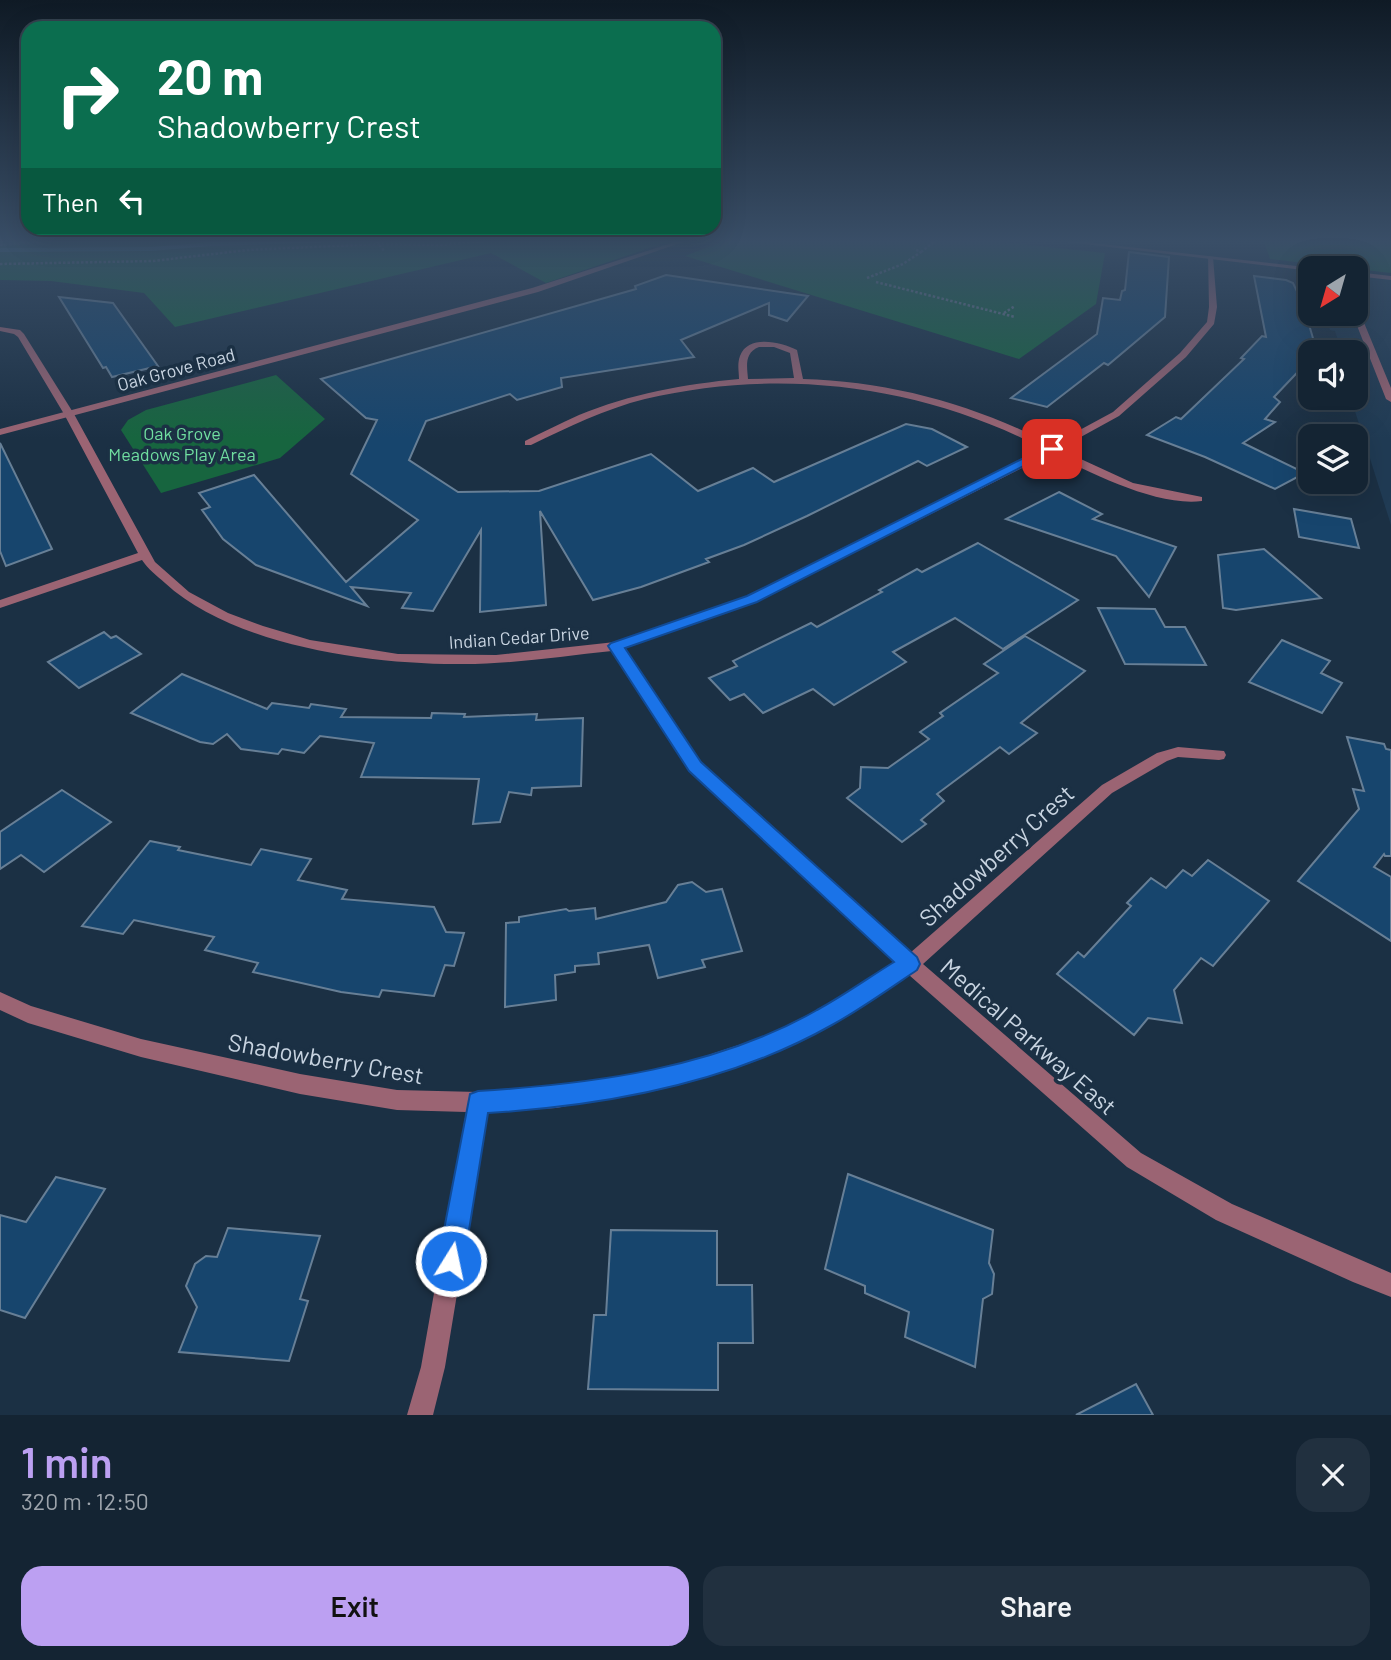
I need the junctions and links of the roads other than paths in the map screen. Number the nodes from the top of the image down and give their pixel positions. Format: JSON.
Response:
{"nodes":[{"id":1,"x":471,"y":307,"type":"edge"},
{"id":2,"x":1213,"y":307,"type":"edge"},
{"id":3,"x":1361,"y":326,"type":"edge"},
{"id":4,"x":0,"y":329,"type":"edge"},
{"id":5,"x":799,"y":380,"type":"junction"},
{"id":6,"x":744,"y":381,"type":"junction"},
{"id":7,"x":1391,"y":399,"type":"edge"},
{"id":8,"x":69,"y":414,"type":"junction"},
{"id":9,"x":0,"y":432,"type":"edge"},
{"id":10,"x":528,"y":443,"type":"dead end"},
{"id":11,"x":1052,"y":449,"type":"junction"},
{"id":12,"x":1198,"y":499,"type":"dead end"},
{"id":13,"x":145,"y":555,"type":"junction"},
{"id":14,"x":0,"y":604,"type":"edge"},
{"id":15,"x":616,"y":646,"type":"junction"},
{"id":16,"x":1219,"y":755,"type":"dead end"},
{"id":17,"x":910,"y":964,"type":"junction"},
{"id":18,"x":0,"y":1001,"type":"edge"},
{"id":19,"x":478,"y":1102,"type":"junction"},
{"id":20,"x":1391,"y":1285,"type":"edge"},
{"id":21,"x":420,"y":1415,"type":"edge"}],
"edges":[{"from":1,"to":8,"type":"street","name":"Oak Grove Road"},
{"from":2,"to":11,"type":"street","name":"Indian Cedar Drive"},
{"from":3,"to":7,"type":"street"},
{"from":4,"to":8,"type":"street","name":"Indian Cedar Drive"},
{"from":5,"to":6,"type":"street"},
{"from":5,"to":6,"type":"street"},
{"from":5,"to":11,"type":"street"},
{"from":6,"to":10,"type":"street"},
{"from":8,"to":9,"type":"street","name":"Oak Grove Road"},
{"from":8,"to":13,"type":"street","name":"Indian Cedar Drive"},
{"from":11,"to":12,"type":"street"},
{"from":11,"to":15,"type":"street","name":"Indian Cedar Drive"},
{"from":13,"to":14,"type":"street"},
{"from":13,"to":15,"type":"street","name":"Indian Cedar Drive"},
{"from":15,"to":17,"type":"street","name":"Medical Parkway East"},
{"from":16,"to":17,"type":"street","name":"Shadowberry Crest"},
{"from":17,"to":19,"type":"street","name":"Shadowberry Crest"},
{"from":17,"to":20,"type":"street","name":"Medical Parkway East"},
{"from":18,"to":19,"type":"street","name":"Shadowberry Crest"},
{"from":19,"to":21,"type":"street"}]}
